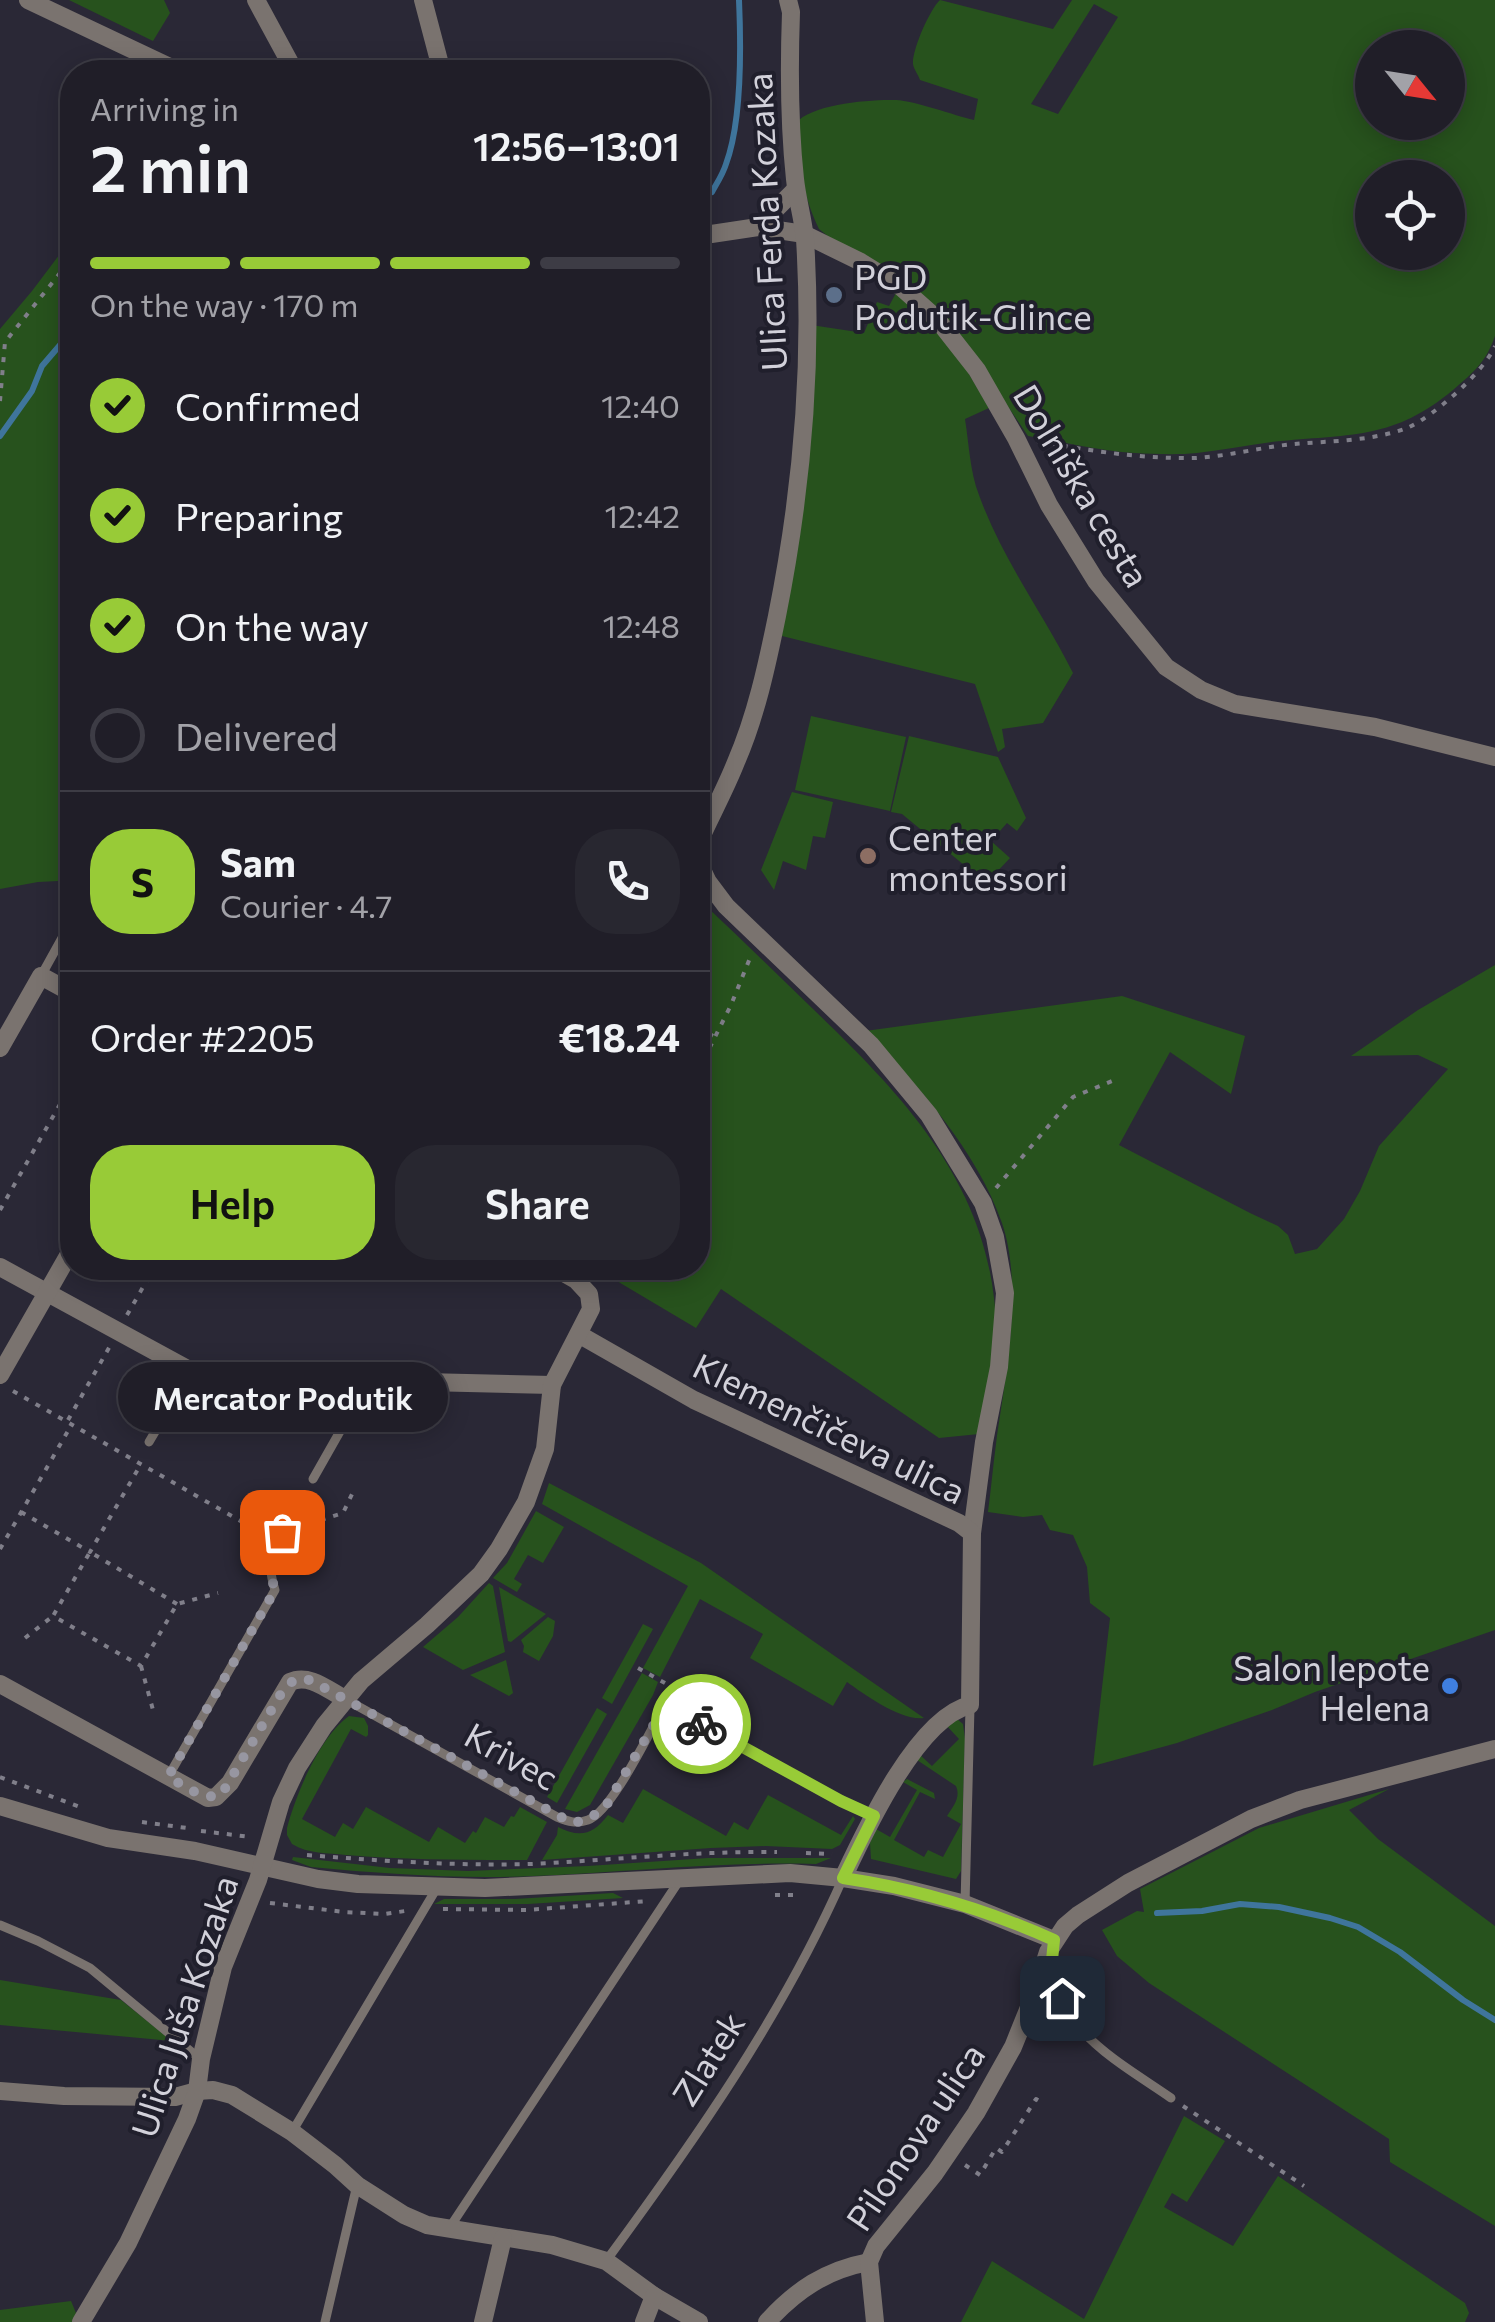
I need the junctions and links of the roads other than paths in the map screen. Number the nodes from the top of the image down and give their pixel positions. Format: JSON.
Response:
{"nodes":[{"id":1,"x":28,"y":0,"type":"edge"},
{"id":2,"x":256,"y":0,"type":"edge"},
{"id":3,"x":423,"y":0,"type":"edge"},
{"id":4,"x":788,"y":0,"type":"edge"},
{"id":5,"x":155,"y":60,"type":"edge"},
{"id":6,"x":288,"y":60,"type":"edge"},
{"id":7,"x":439,"y":60,"type":"edge"},
{"id":8,"x":796,"y":189,"type":"junction"},
{"id":9,"x":758,"y":226,"type":"junction"},
{"id":10,"x":710,"y":234,"type":"edge"},
{"id":11,"x":804,"y":234,"type":"junction"},
{"id":12,"x":1495,"y":757,"type":"edge"},
{"id":13,"x":710,"y":819,"type":"edge"},
{"id":14,"x":710,"y":885,"type":"edge"},
{"id":15,"x":60,"y":942,"type":"edge"},
{"id":16,"x":41,"y":976,"type":"junction"},
{"id":17,"x":60,"y":987,"type":"edge"},
{"id":18,"x":0,"y":1048,"type":"edge"},
{"id":19,"x":0,"y":1267,"type":"edge"},
{"id":20,"x":60,"y":1270,"type":"edge"},
{"id":21,"x":576,"y":1280,"type":"edge"},
{"id":22,"x":47,"y":1293,"type":"junction"},
{"id":23,"x":580,"y":1335,"type":"junction"},
{"id":24,"x":191,"y":1371,"type":"junction"},
{"id":25,"x":0,"y":1375,"type":"edge"},
{"id":26,"x":368,"y":1382,"type":"junction"},
{"id":27,"x":552,"y":1386,"type":"junction"},
{"id":28,"x":149,"y":1442,"type":"dead end"},
{"id":29,"x":313,"y":1479,"type":"road end"},
{"id":30,"x":972,"y":1532,"type":"junction"},
{"id":31,"x":279,"y":1537,"type":"road end"},
{"id":32,"x":0,"y":1684,"type":"edge"},
{"id":33,"x":345,"y":1699,"type":"junction"},
{"id":34,"x":970,"y":1704,"type":"junction"},
{"id":35,"x":1495,"y":1749,"type":"edge"},
{"id":36,"x":168,"y":1777,"type":"junction"},
{"id":37,"x":0,"y":1806,"type":"edge"},
{"id":38,"x":874,"y":1816,"type":"junction"},
{"id":39,"x":261,"y":1867,"type":"junction"},
{"id":40,"x":681,"y":1877,"type":"junction"},
{"id":41,"x":843,"y":1878,"type":"junction"},
{"id":42,"x":438,"y":1886,"type":"junction"},
{"id":43,"x":965,"y":1904,"type":"junction"},
{"id":44,"x":0,"y":1926,"type":"edge"},
{"id":45,"x":1054,"y":1940,"type":"junction"},
{"id":46,"x":201,"y":2059,"type":"junction"},
{"id":47,"x":0,"y":2091,"type":"edge"},
{"id":48,"x":197,"y":2091,"type":"junction"},
{"id":49,"x":1170,"y":2098,"type":"road end"},
{"id":50,"x":292,"y":2132,"type":"junction"},
{"id":51,"x":358,"y":2185,"type":"junction"},
{"id":52,"x":449,"y":2229,"type":"junction"},
{"id":53,"x":503,"y":2238,"type":"junction"},
{"id":54,"x":606,"y":2261,"type":"junction"},
{"id":55,"x":869,"y":2262,"type":"junction"},
{"id":56,"x":654,"y":2296,"type":"junction"},
{"id":57,"x":81,"y":2322,"type":"edge"},
{"id":58,"x":325,"y":2322,"type":"edge"},
{"id":59,"x":483,"y":2322,"type":"edge"},
{"id":60,"x":644,"y":2322,"type":"edge"},
{"id":61,"x":699,"y":2322,"type":"edge"},
{"id":62,"x":767,"y":2322,"type":"edge"},
{"id":63,"x":876,"y":2322,"type":"edge"}],
"edges":[{"from":1,"to":5,"type":"street"},
{"from":2,"to":6,"type":"street"},
{"from":3,"to":7,"type":"street"},
{"from":4,"to":8,"type":"street","name":"Ulica Ferda Kozaka"},
{"from":8,"to":9,"type":"street"},
{"from":8,"to":11,"type":"street","name":"Ulica Ferda Kozaka"},
{"from":9,"to":10,"type":"street","name":"Dolniška cesta"},
{"from":9,"to":11,"type":"street","name":"Dolniška cesta"},
{"from":11,"to":12,"type":"street","name":"Dolniška cesta"},
{"from":11,"to":13,"type":"street","name":"Ulica Ferda Kozaka"},
{"from":14,"to":30,"type":"street"},
{"from":15,"to":16,"type":"lane"},
{"from":16,"to":17,"type":"street"},
{"from":16,"to":18,"type":"street"},
{"from":19,"to":22,"type":"street"},
{"from":20,"to":22,"type":"street"},
{"from":21,"to":23,"type":"street"},
{"from":22,"to":24,"type":"street"},
{"from":22,"to":25,"type":"street"},
{"from":23,"to":27,"type":"street"},
{"from":23,"to":30,"type":"street","name":"Klemenčičeva ulica"},
{"from":24,"to":26,"type":"street"},
{"from":24,"to":28,"type":"lane"},
{"from":26,"to":27,"type":"street"},
{"from":26,"to":29,"type":"lane"},
{"from":27,"to":33,"type":"street"},
{"from":30,"to":34,"type":"street","name":"Klemenčičeva ulica"},
{"from":31,"to":36,"type":"lane"},
{"from":32,"to":36,"type":"street"},
{"from":33,"to":36,"type":"street"},
{"from":33,"to":38,"type":"lane","name":"Krivec"},
{"from":33,"to":39,"type":"street"},
{"from":34,"to":38,"type":"street"},
{"from":34,"to":43,"type":"lane"},
{"from":35,"to":45,"type":"street","name":"Pilonova ulica"},
{"from":37,"to":39,"type":"street"},
{"from":38,"to":41,"type":"street"},
{"from":39,"to":42,"type":"street"},
{"from":39,"to":46,"type":"street","name":"Ulica Juša Kozaka"},
{"from":40,"to":41,"type":"street"},
{"from":40,"to":42,"type":"street"},
{"from":40,"to":52,"type":"lane"},
{"from":41,"to":43,"type":"street"},
{"from":41,"to":54,"type":"lane","name":"Zlatek"},
{"from":42,"to":50,"type":"lane"},
{"from":43,"to":45,"type":"street"},
{"from":44,"to":46,"type":"lane"},
{"from":45,"to":49,"type":"lane"},
{"from":45,"to":55,"type":"street","name":"Pilonova ulica"},
{"from":46,"to":48,"type":"street","name":"Ulica Juša Kozaka"},
{"from":47,"to":48,"type":"street"},
{"from":48,"to":50,"type":"street"},
{"from":48,"to":57,"type":"street","name":"Ulica Juša Kozaka"},
{"from":50,"to":51,"type":"street"},
{"from":51,"to":52,"type":"street"},
{"from":51,"to":58,"type":"lane"},
{"from":52,"to":53,"type":"street"},
{"from":53,"to":54,"type":"street"},
{"from":53,"to":59,"type":"street"},
{"from":54,"to":56,"type":"street"},
{"from":55,"to":62,"type":"street"},
{"from":55,"to":63,"type":"street","name":"Pilonova ulica"},
{"from":56,"to":60,"type":"street"},
{"from":56,"to":61,"type":"street"}]}
